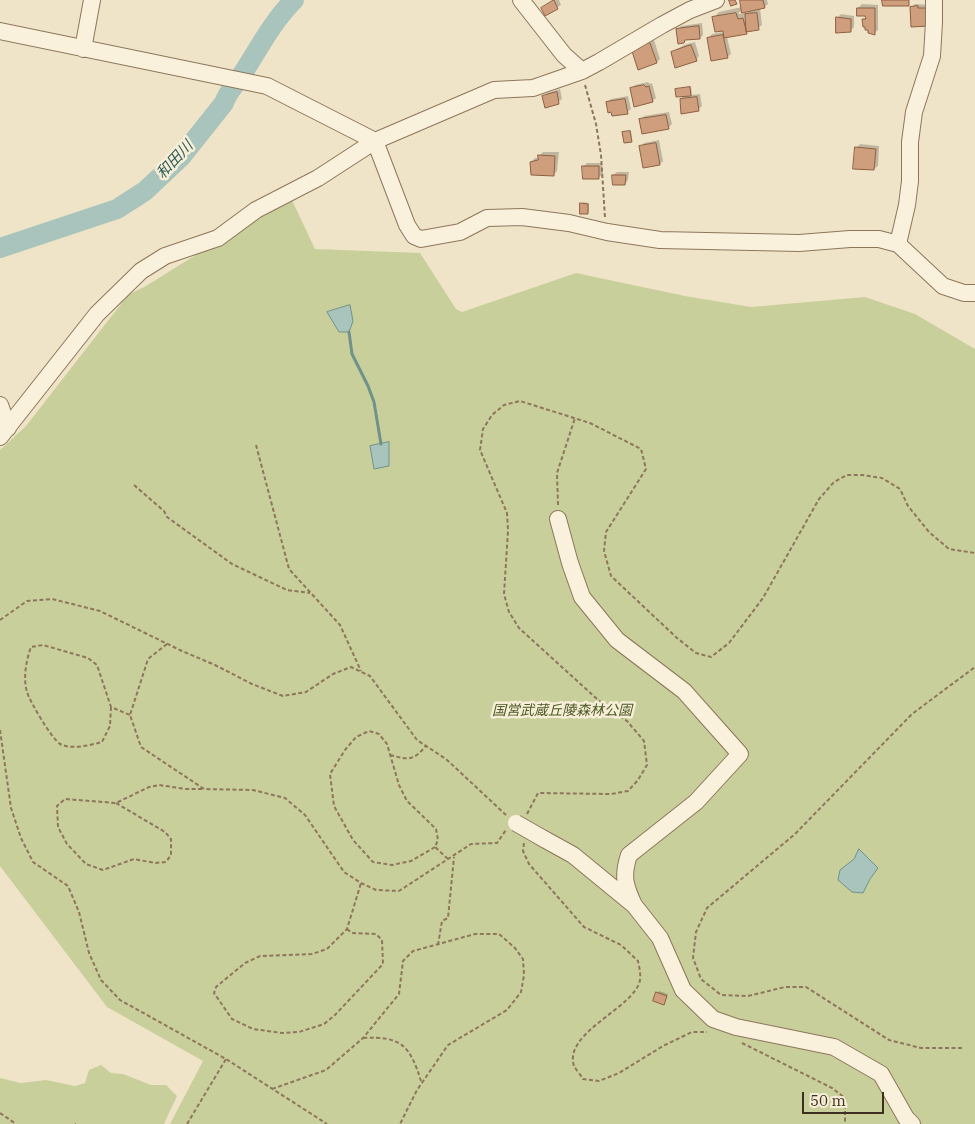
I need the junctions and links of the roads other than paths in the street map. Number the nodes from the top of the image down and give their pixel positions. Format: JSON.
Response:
{"nodes":[{"id":1,"x":92,"y":0,"type":"edge"},
{"id":2,"x":521,"y":0,"type":"edge"},
{"id":3,"x":716,"y":0,"type":"edge"},
{"id":4,"x":934,"y":0,"type":"edge"},
{"id":5,"x":0,"y":31,"type":"edge"},
{"id":6,"x":83,"y":49,"type":"junction"},
{"id":7,"x":582,"y":71,"type":"junction"},
{"id":8,"x":375,"y":141,"type":"junction"},
{"id":9,"x":898,"y":244,"type":"junction"},
{"id":10,"x":975,"y":293,"type":"edge"},
{"id":11,"x":0,"y":405,"type":"edge"},
{"id":12,"x":4,"y":433,"type":"edge"},
{"id":13,"x":558,"y":518,"type":"road end"},
{"id":14,"x":518,"y":819,"type":"road end"},
{"id":15,"x":634,"y":906,"type":"junction"},
{"id":16,"x":912,"y":1124,"type":"edge"}],
"edges":[{"from":1,"to":6,"type":"street"},
{"from":2,"to":7,"type":"street"},
{"from":3,"to":7,"type":"street"},
{"from":4,"to":9,"type":"street"},
{"from":5,"to":6,"type":"street"},
{"from":6,"to":8,"type":"street"},
{"from":7,"to":8,"type":"street"},
{"from":8,"to":9,"type":"street"},
{"from":8,"to":12,"type":"street"},
{"from":9,"to":10,"type":"street"},
{"from":11,"to":12,"type":"street"},
{"from":13,"to":15,"type":"street"},
{"from":14,"to":15,"type":"street","bridge":true},
{"from":15,"to":16,"type":"street"}]}
